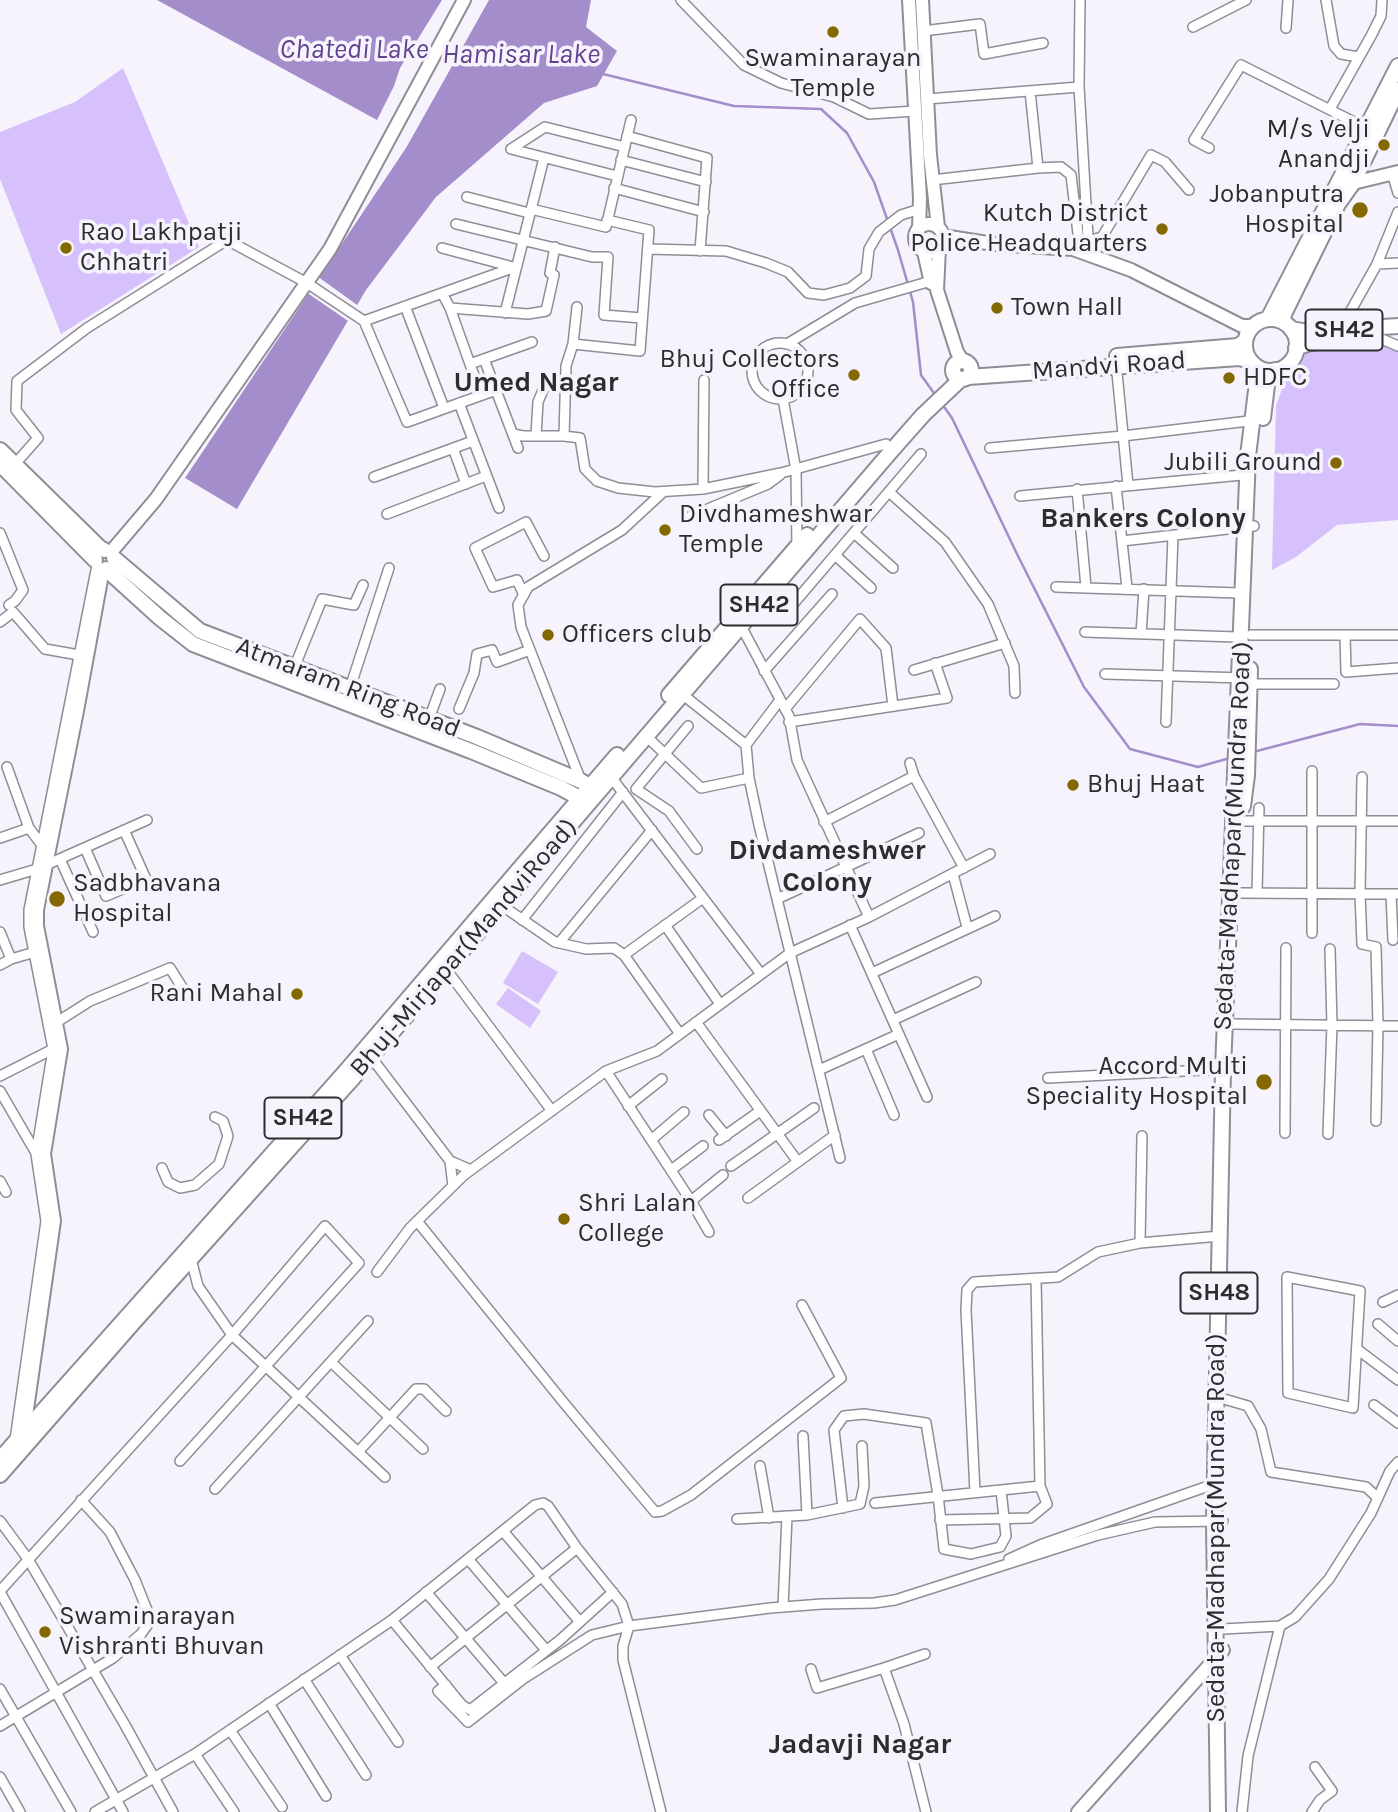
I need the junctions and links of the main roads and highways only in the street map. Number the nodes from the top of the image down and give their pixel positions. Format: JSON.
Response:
{"nodes":[{"id":1,"x":1398,"y":66,"type":"edge"},
{"id":2,"x":1398,"y":90,"type":"edge"},
{"id":3,"x":1353,"y":177,"type":"junction"},
{"id":4,"x":1268,"y":319,"type":"junction"},
{"id":5,"x":1287,"y":325,"type":"junction"},
{"id":6,"x":1398,"y":326,"type":"edge"},
{"id":7,"x":1247,"y":332,"type":"junction"},
{"id":8,"x":1398,"y":334,"type":"edge"},
{"id":9,"x":1296,"y":348,"type":"junction"},
{"id":10,"x":1253,"y":363,"type":"junction"},
{"id":11,"x":1275,"y":370,"type":"junction"},
{"id":12,"x":959,"y":372,"type":"junction"},
{"id":13,"x":920,"y":412,"type":"junction"},
{"id":14,"x":1258,"y":420,"type":"junction"},
{"id":15,"x":0,"y":450,"type":"edge"},
{"id":16,"x":8,"y":464,"type":"edge"},
{"id":17,"x":1250,"y":526,"type":"junction"},
{"id":18,"x":104,"y":561,"type":"junction"},
{"id":19,"x":1247,"y":680,"type":"junction"},
{"id":20,"x":1242,"y":774,"type":"junction"},
{"id":21,"x":590,"y":786,"type":"junction"},
{"id":22,"x":584,"y":800,"type":"junction"},
{"id":23,"x":20,"y":1441,"type":"junction"},
{"id":24,"x":0,"y":1459,"type":"edge"},
{"id":25,"x":0,"y":1475,"type":"edge"},
{"id":26,"x":1218,"y":1521,"type":"junction"},
{"id":27,"x":1219,"y":1654,"type":"junction"},
{"id":28,"x":1218,"y":1812,"type":"edge"},
{"id":29,"x":1227,"y":1812,"type":"edge"}],
"edges":[{"from":1,"to":3,"type":"main road"},
{"from":2,"to":3,"type":"main road"},
{"from":3,"to":4,"type":"main road"},
{"from":3,"to":5,"type":"main road"},
{"from":4,"to":5,"type":"main road"},
{"from":4,"to":7,"type":"main road"},
{"from":5,"to":6,"type":"main road","number":"SH42"},
{"from":5,"to":9,"type":"main road"},
{"from":7,"to":10,"type":"main road"},
{"from":7,"to":12,"type":"main road","name":"Mandvi Road"},
{"from":8,"to":9,"type":"main road","number":"SH42"},
{"from":9,"to":11,"type":"main road"},
{"from":10,"to":11,"type":"main road"},
{"from":10,"to":12,"type":"main road","name":"Mandvi Road"},
{"from":10,"to":14,"type":"main road","name":"Sedata-Madhapar(Mundra Road)","number":"SH48"},
{"from":11,"to":14,"type":"main road","name":"Sedata-Madhapar(Mundra Road)","number":"SH48"},
{"from":12,"to":13,"type":"main road","number":"SH42"},
{"from":13,"to":21,"type":"main road","name":"Bhuj-Mirjapar(MandviRoad)","number":"SH42"},
{"from":13,"to":21,"type":"main road","name":"Bhuj-Mirjapar(MandviRoad)","number":"SH42"},
{"from":14,"to":17,"type":"main road","name":"Sedata-Madhapar(Mundra Road)","number":"SH48"},
{"from":15,"to":16,"type":"main road","name":"Atmaram Ring Road"},
{"from":16,"to":18,"type":"main road","name":"Atmaram Ring Road"},
{"from":17,"to":19,"type":"main road","name":"Sedata-Madhapar(Mundra Road)","number":"SH48"},
{"from":17,"to":19,"type":"main road","name":"Sedata-Madhapar(Mundra Road)","number":"SH48"},
{"from":18,"to":21,"type":"main road","name":"Atmaram Ring Road"},
{"from":18,"to":22,"type":"main road","name":"Atmaram Ring Road"},
{"from":19,"to":20,"type":"main road","name":"Sedata-Madhapar(Mundra Road)","number":"SH48"},
{"from":20,"to":26,"type":"main road","name":"Sedata-Madhapar(Mundra Road)","number":"SH48"},
{"from":20,"to":26,"type":"main road","name":"Sedata-Madhapar(Mundra Road)","number":"SH48"},
{"from":21,"to":22,"type":"main road","name":"Bhuj-Mirjapar(MandviRoad)","number":"SH42"},
{"from":22,"to":23,"type":"main road","name":"Bhuj-Mirjapar(MandviRoad)","number":"SH42"},
{"from":22,"to":23,"type":"main road","name":"Bhuj-Mirjapar(MandviRoad)","number":"SH42"},
{"from":23,"to":24,"type":"main road","name":"Bhuj-Mirjapar(MandviRoad)","number":"SH42"},
{"from":23,"to":25,"type":"main road","name":"Bhuj-Mirjapar(MandviRoad)","number":"SH42"},
{"from":26,"to":27,"type":"main road","name":"Sedata-Madhapar(Mundra Road)","number":"SH48"},
{"from":26,"to":27,"type":"main road","name":"Sedata-Madhapar(Mundra Road)","number":"SH48"},
{"from":27,"to":28,"type":"main road","name":"Sedata-Madhapar(Mundra Road)","number":"SH48"},
{"from":27,"to":29,"type":"main road","name":"Sedata-Madhapar(Mundra Road)","number":"SH48"}]}
